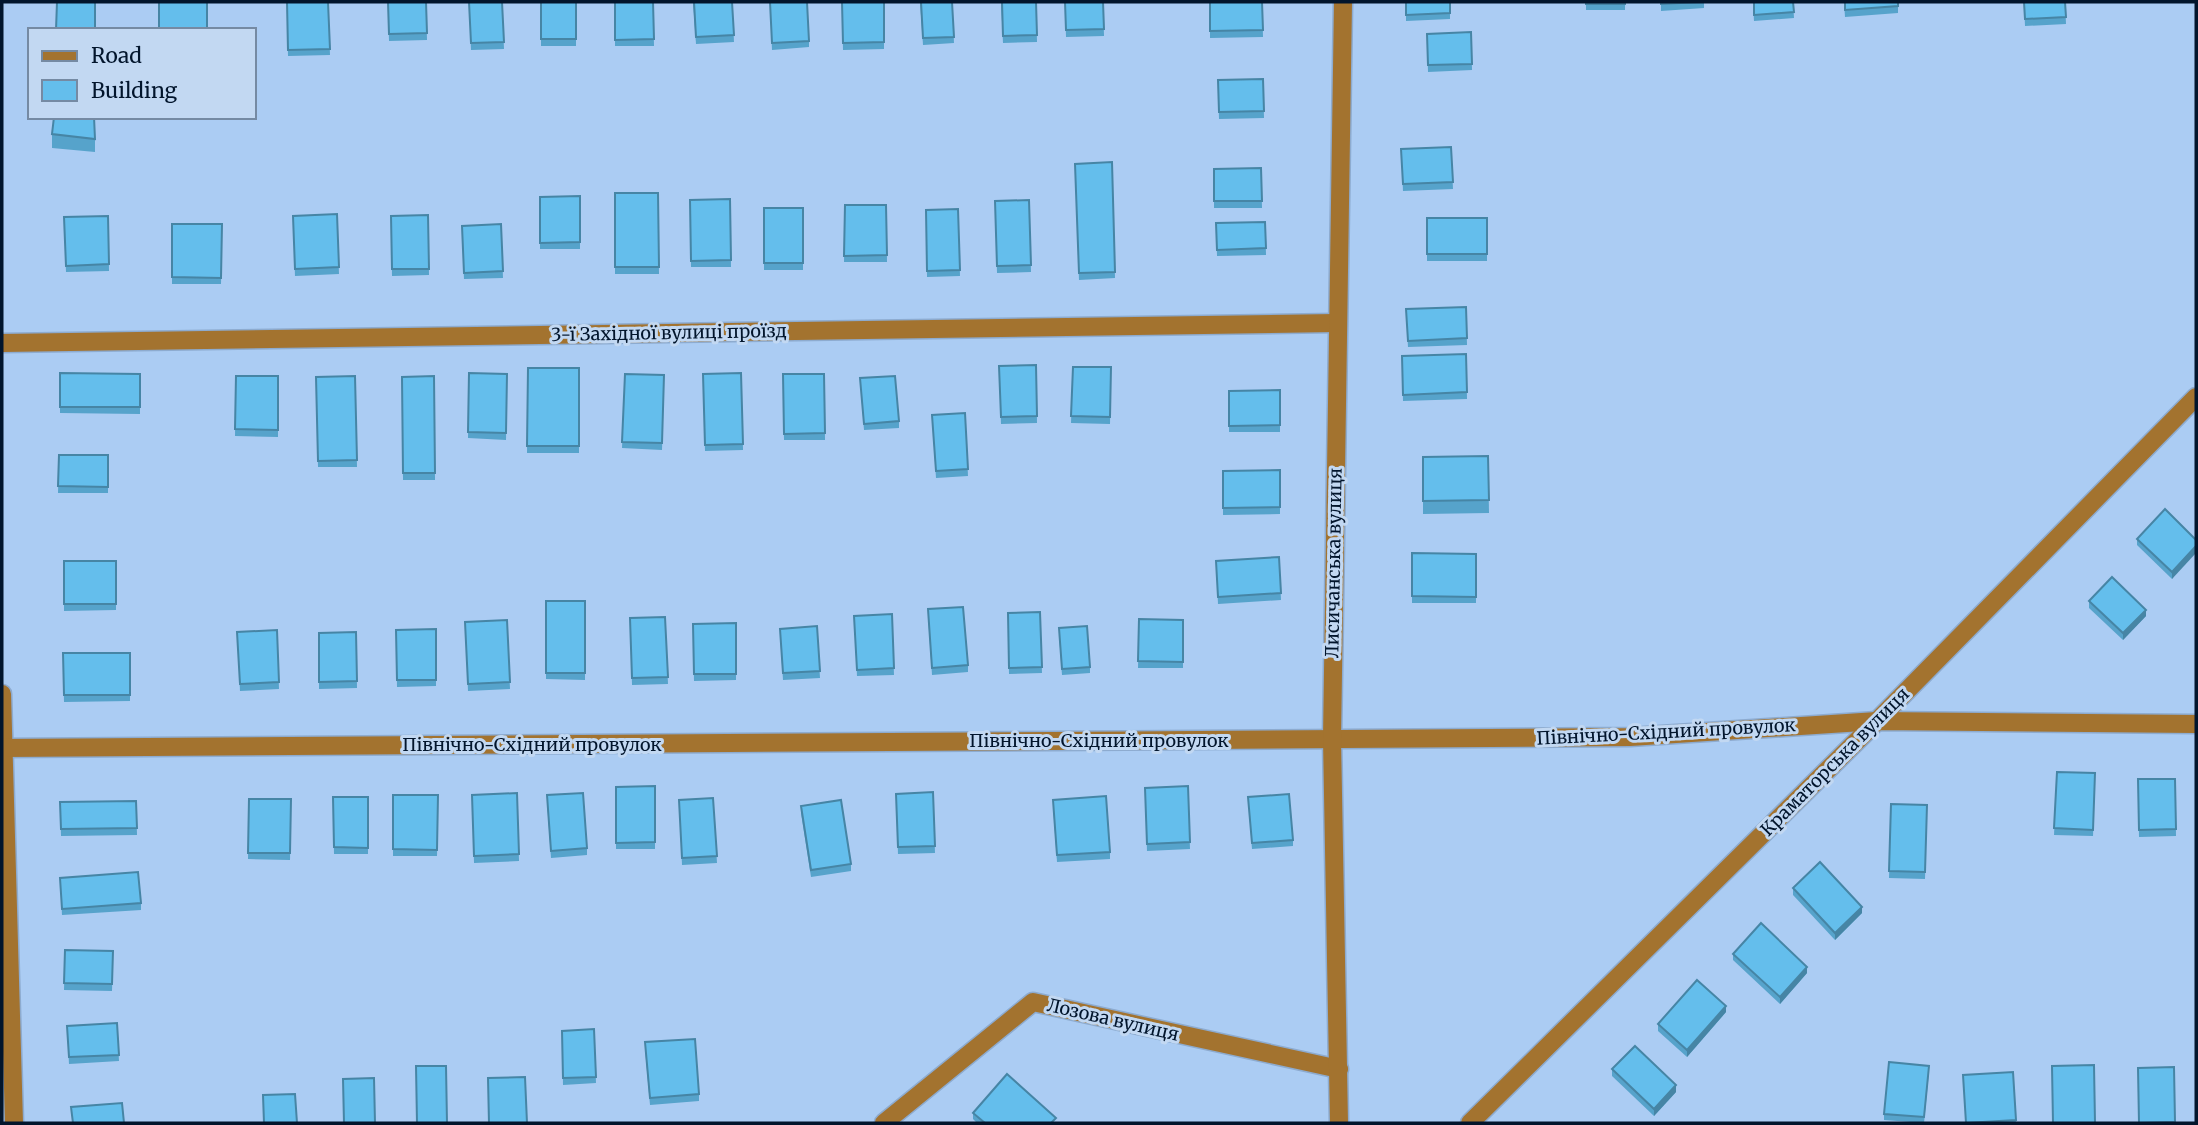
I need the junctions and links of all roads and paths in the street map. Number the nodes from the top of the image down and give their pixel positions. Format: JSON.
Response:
{"nodes":[{"id":1,"x":1343,"y":2,"type":"edge"},
{"id":2,"x":1336,"y":323,"type":"junction"},
{"id":3,"x":2,"y":343,"type":"edge"},
{"id":4,"x":2196,"y":397,"type":"edge"},
{"id":5,"x":2,"y":694,"type":"edge"},
{"id":6,"x":1877,"y":721,"type":"junction"},
{"id":7,"x":2196,"y":724,"type":"edge"},
{"id":8,"x":1332,"y":739,"type":"junction"},
{"id":9,"x":3,"y":748,"type":"edge"},
{"id":10,"x":1339,"y":1069,"type":"junction"},
{"id":11,"x":14,"y":1123,"type":"edge"},
{"id":12,"x":884,"y":1123,"type":"edge"},
{"id":13,"x":1339,"y":1123,"type":"edge"},
{"id":14,"x":1469,"y":1123,"type":"edge"}],
"edges":[{"from":1,"to":2,"type":"street","name":"Лисичанська вулиця"},
{"from":2,"to":3,"type":"street","name":"3-ї Західної вулиці проїзд"},
{"from":2,"to":8,"type":"street","name":"Лисичанська вулиця"},
{"from":4,"to":6,"type":"street","name":"Краматорська вулиця"},
{"from":5,"to":9,"type":"street"},
{"from":6,"to":7,"type":"street","name":"Північно-Східний провулок"},
{"from":6,"to":8,"type":"street","name":"Північно-Східний провулок"},
{"from":6,"to":14,"type":"street","name":"Краматорська вулиця"},
{"from":8,"to":9,"type":"street","name":"Північно-Східний провулок"},
{"from":8,"to":10,"type":"street","name":"Лисичанська вулиця"},
{"from":9,"to":11,"type":"street"},
{"from":10,"to":12,"type":"street","name":"Лозова вулиця"},
{"from":10,"to":13,"type":"street","name":"Лисичанська вулиця"}]}
